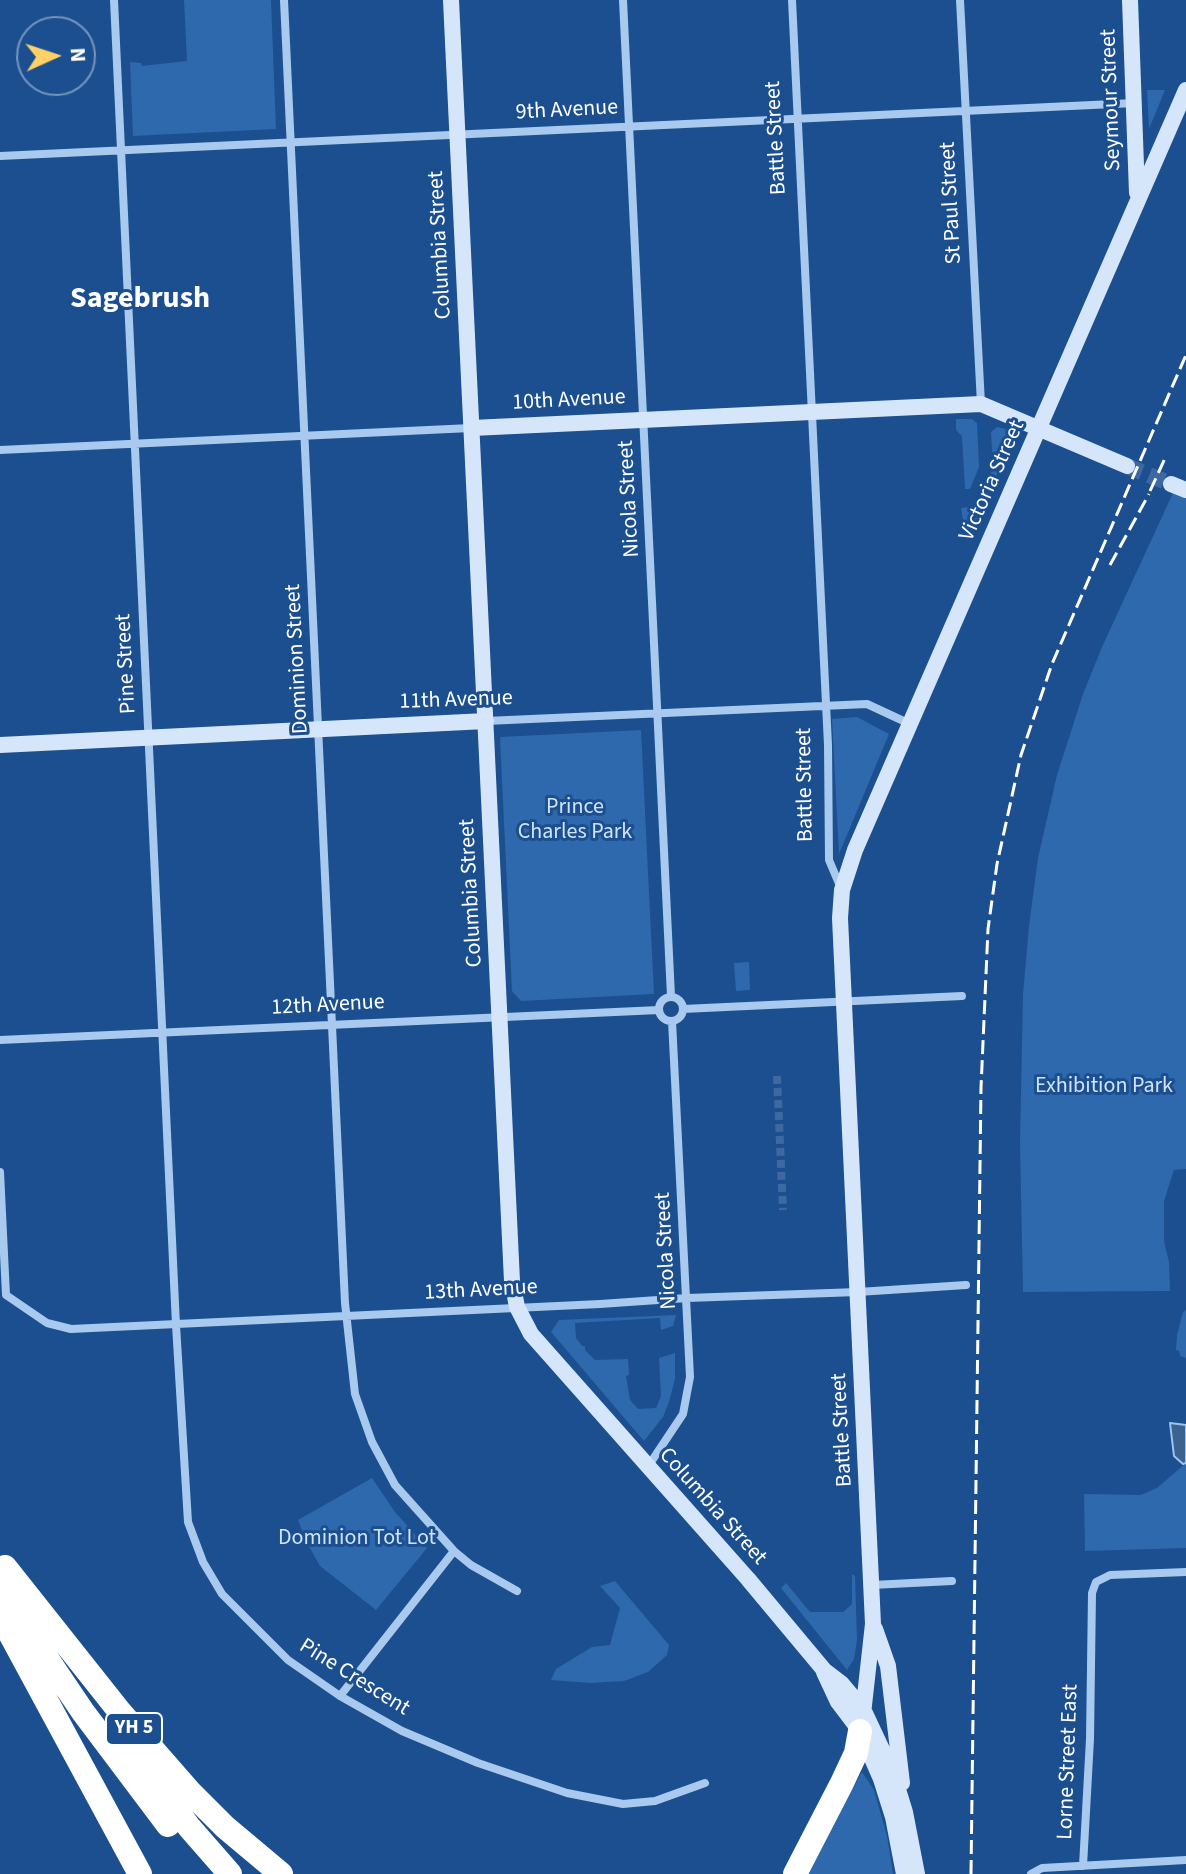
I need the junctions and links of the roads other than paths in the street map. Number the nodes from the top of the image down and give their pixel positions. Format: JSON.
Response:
{"nodes":[{"id":1,"x":114,"y":0,"type":"edge"},
{"id":2,"x":284,"y":0,"type":"edge"},
{"id":3,"x":451,"y":0,"type":"edge"},
{"id":4,"x":623,"y":0,"type":"edge"},
{"id":5,"x":792,"y":0,"type":"edge"},
{"id":6,"x":960,"y":0,"type":"edge"},
{"id":7,"x":1130,"y":0,"type":"edge"},
{"id":8,"x":1186,"y":90,"type":"edge"},
{"id":9,"x":1135,"y":103,"type":"junction"},
{"id":10,"x":966,"y":110,"type":"junction"},
{"id":11,"x":798,"y":118,"type":"junction"},
{"id":12,"x":629,"y":126,"type":"junction"},
{"id":13,"x":458,"y":135,"type":"junction"},
{"id":14,"x":291,"y":142,"type":"junction"},
{"id":15,"x":122,"y":151,"type":"junction"},
{"id":16,"x":0,"y":156,"type":"edge"},
{"id":17,"x":1137,"y":198,"type":"junction"},
{"id":18,"x":981,"y":404,"type":"junction"},
{"id":19,"x":812,"y":412,"type":"junction"},
{"id":20,"x":644,"y":419,"type":"junction"},
{"id":21,"x":472,"y":428,"type":"junction"},
{"id":22,"x":1041,"y":428,"type":"junction"},
{"id":23,"x":304,"y":436,"type":"junction"},
{"id":24,"x":135,"y":444,"type":"junction"},
{"id":25,"x":0,"y":450,"type":"edge"},
{"id":26,"x":1127,"y":466,"type":"tunnel mouth"},
{"id":27,"x":826,"y":707,"type":"junction"},
{"id":28,"x":659,"y":713,"type":"junction"},
{"id":29,"x":486,"y":721,"type":"junction"},
{"id":30,"x":910,"y":724,"type":"junction"},
{"id":31,"x":320,"y":728,"type":"junction"},
{"id":32,"x":148,"y":737,"type":"junction"},
{"id":33,"x":0,"y":745,"type":"edge"},
{"id":34,"x":842,"y":890,"type":"junction"},
{"id":35,"x":671,"y":996,"type":"junction"},
{"id":36,"x":962,"y":996,"type":"dead end"},
{"id":37,"x":844,"y":1002,"type":"junction"},
{"id":38,"x":683,"y":1009,"type":"junction"},
{"id":39,"x":659,"y":1010,"type":"junction"},
{"id":40,"x":500,"y":1017,"type":"junction"},
{"id":41,"x":672,"y":1021,"type":"junction"},
{"id":42,"x":332,"y":1025,"type":"junction"},
{"id":43,"x":162,"y":1033,"type":"junction"},
{"id":44,"x":0,"y":1040,"type":"edge"},
{"id":45,"x":0,"y":1172,"type":"edge"},
{"id":46,"x":966,"y":1285,"type":"dead end"},
{"id":47,"x":858,"y":1292,"type":"junction"},
{"id":48,"x":687,"y":1298,"type":"junction"},
{"id":49,"x":517,"y":1307,"type":"junction"},
{"id":50,"x":346,"y":1316,"type":"junction"},
{"id":51,"x":176,"y":1325,"type":"junction"},
{"id":52,"x":647,"y":1468,"type":"junction"},
{"id":53,"x":454,"y":1551,"type":"junction"},
{"id":54,"x":2,"y":1572,"type":"edge"},
{"id":55,"x":1186,"y":1572,"type":"edge"},
{"id":56,"x":952,"y":1581,"type":"dead end"},
{"id":57,"x":872,"y":1585,"type":"junction"},
{"id":58,"x":517,"y":1591,"type":"dead end"},
{"id":59,"x":0,"y":1615,"type":"edge"},
{"id":60,"x":873,"y":1624,"type":"junction"},
{"id":61,"x":340,"y":1696,"type":"junction"},
{"id":62,"x":862,"y":1720,"type":"junction"},
{"id":63,"x":705,"y":1783,"type":"dead end"},
{"id":64,"x":905,"y":1812,"type":"junction"},
{"id":65,"x":1186,"y":1860,"type":"edge"},
{"id":66,"x":1083,"y":1866,"type":"junction"},
{"id":67,"x":140,"y":1874,"type":"edge"},
{"id":68,"x":208,"y":1874,"type":"edge"},
{"id":69,"x":230,"y":1874,"type":"edge"},
{"id":70,"x":281,"y":1874,"type":"edge"},
{"id":71,"x":795,"y":1874,"type":"edge"},
{"id":72,"x":904,"y":1874,"type":"edge"},
{"id":73,"x":917,"y":1874,"type":"edge"},
{"id":74,"x":1031,"y":1874,"type":"edge"}],
"edges":[{"from":1,"to":15,"type":"street","name":"Pine Street"},
{"from":2,"to":14,"type":"street","name":"Dominion Street"},
{"from":3,"to":13,"type":"main road","name":"Columbia Street"},
{"from":4,"to":12,"type":"street","name":"Nicola Street"},
{"from":5,"to":11,"type":"street","name":"Battle Street"},
{"from":6,"to":10,"type":"street","name":"St Paul Street"},
{"from":7,"to":9,"type":"main road","name":"Seymour Street"},
{"from":8,"to":17,"type":"main road","name":"Victoria Street"},
{"from":9,"to":10,"type":"street","name":"9th Avenue"},
{"from":9,"to":17,"type":"main road","name":"Seymour Street"},
{"from":10,"to":11,"type":"street","name":"9th Avenue"},
{"from":10,"to":18,"type":"street","name":"St Paul Street"},
{"from":11,"to":12,"type":"street","name":"9th Avenue"},
{"from":11,"to":19,"type":"street","name":"Battle Street"},
{"from":12,"to":13,"type":"street","name":"9th Avenue"},
{"from":12,"to":20,"type":"street","name":"Nicola Street"},
{"from":13,"to":14,"type":"street","name":"9th Avenue"},
{"from":13,"to":21,"type":"main road","name":"Columbia Street"},
{"from":14,"to":15,"type":"street","name":"9th Avenue"},
{"from":14,"to":23,"type":"street","name":"Dominion Street"},
{"from":15,"to":16,"type":"street","name":"9th Avenue"},
{"from":15,"to":24,"type":"street","name":"Pine Street"},
{"from":17,"to":22,"type":"main road","name":"Victoria Street"},
{"from":18,"to":19,"type":"main road","name":"10th Avenue"},
{"from":18,"to":22,"type":"main road","name":"10th Avenue"},
{"from":19,"to":20,"type":"main road","name":"10th Avenue"},
{"from":19,"to":27,"type":"street","name":"Battle Street"},
{"from":20,"to":21,"type":"main road","name":"10th Avenue"},
{"from":20,"to":28,"type":"street","name":"Nicola Street"},
{"from":21,"to":23,"type":"street","name":"10th Avenue"},
{"from":21,"to":29,"type":"main road","name":"Columbia Street"},
{"from":22,"to":26,"type":"main road","name":"10th Avenue"},
{"from":22,"to":30,"type":"main road","name":"Victoria Street"},
{"from":23,"to":24,"type":"street","name":"10th Avenue"},
{"from":23,"to":31,"type":"street","name":"Dominion Street"},
{"from":24,"to":25,"type":"street","name":"10th Avenue"},
{"from":24,"to":32,"type":"street","name":"Pine Street"},
{"from":27,"to":28,"type":"street","name":"11th Avenue"},
{"from":27,"to":30,"type":"street","name":"11th Avenue"},
{"from":27,"to":34,"type":"street","name":"Battle Street"},
{"from":28,"to":29,"type":"street","name":"11th Avenue"},
{"from":28,"to":35,"type":"street","name":"Nicola Street"},
{"from":29,"to":31,"type":"main road","name":"11th Avenue"},
{"from":29,"to":40,"type":"main road","name":"Columbia Street"},
{"from":30,"to":34,"type":"main road","name":"Victoria Street"},
{"from":31,"to":32,"type":"main road","name":"11th Avenue"},
{"from":31,"to":42,"type":"street","name":"Dominion Street"},
{"from":32,"to":33,"type":"main road","name":"11th Avenue"},
{"from":32,"to":43,"type":"street","name":"Pine Street"},
{"from":34,"to":37,"type":"main road","name":"Battle Street"},
{"from":35,"to":38,"type":"street"},
{"from":35,"to":39,"type":"street"},
{"from":36,"to":37,"type":"street"},
{"from":37,"to":38,"type":"street"},
{"from":37,"to":47,"type":"main road","name":"Battle Street"},
{"from":38,"to":41,"type":"street"},
{"from":39,"to":40,"type":"street","name":"12th Avenue"},
{"from":39,"to":41,"type":"street"},
{"from":40,"to":42,"type":"street","name":"12th Avenue"},
{"from":40,"to":49,"type":"main road","name":"Columbia Street"},
{"from":41,"to":48,"type":"street","name":"Nicola Street"},
{"from":42,"to":43,"type":"street","name":"12th Avenue"},
{"from":42,"to":50,"type":"street","name":"Dominion Street"},
{"from":43,"to":44,"type":"street","name":"12th Avenue"},
{"from":43,"to":51,"type":"street","name":"Pine Street"},
{"from":45,"to":51,"type":"street","name":"13th Avenue"},
{"from":46,"to":47,"type":"street","name":"13th Avenue"},
{"from":47,"to":48,"type":"street","name":"13th Avenue"},
{"from":47,"to":57,"type":"main road","name":"Battle Street"},
{"from":48,"to":49,"type":"street","name":"13th Avenue"},
{"from":48,"to":52,"type":"street","name":"Nicola Street"},
{"from":49,"to":50,"type":"street","name":"13th Avenue"},
{"from":49,"to":52,"type":"main road","name":"Columbia Street"},
{"from":50,"to":51,"type":"street","name":"13th Avenue"},
{"from":50,"to":53,"type":"street","name":"Dominion Street"},
{"from":51,"to":61,"type":"street","name":"Pine Crescent"},
{"from":52,"to":62,"type":"main road","name":"Columbia Street"},
{"from":53,"to":58,"type":"street","name":"Dominion Street"},
{"from":53,"to":61,"type":"street"},
{"from":54,"to":68,"type":"highway"},
{"from":54,"to":69,"type":"highway"},
{"from":54,"to":70,"type":"highway","number":"YH 5"},
{"from":55,"to":66,"type":"street","name":"Lorne Street East"},
{"from":56,"to":57,"type":"street"},
{"from":57,"to":60,"type":"main road","name":"Battle Street"},
{"from":59,"to":67,"type":"highway","number":"YH 5"},
{"from":60,"to":62,"type":"main road","name":"Battle Street"},
{"from":60,"to":64,"type":"main road"},
{"from":61,"to":63,"type":"street","name":"Pine Crescent"},
{"from":62,"to":64,"type":"main road"},
{"from":62,"to":71,"type":"highway"},
{"from":62,"to":72,"type":"main road"},
{"from":64,"to":73,"type":"main road"},
{"from":65,"to":66,"type":"street"},
{"from":66,"to":74,"type":"street","name":"Lorne Street East"}]}
